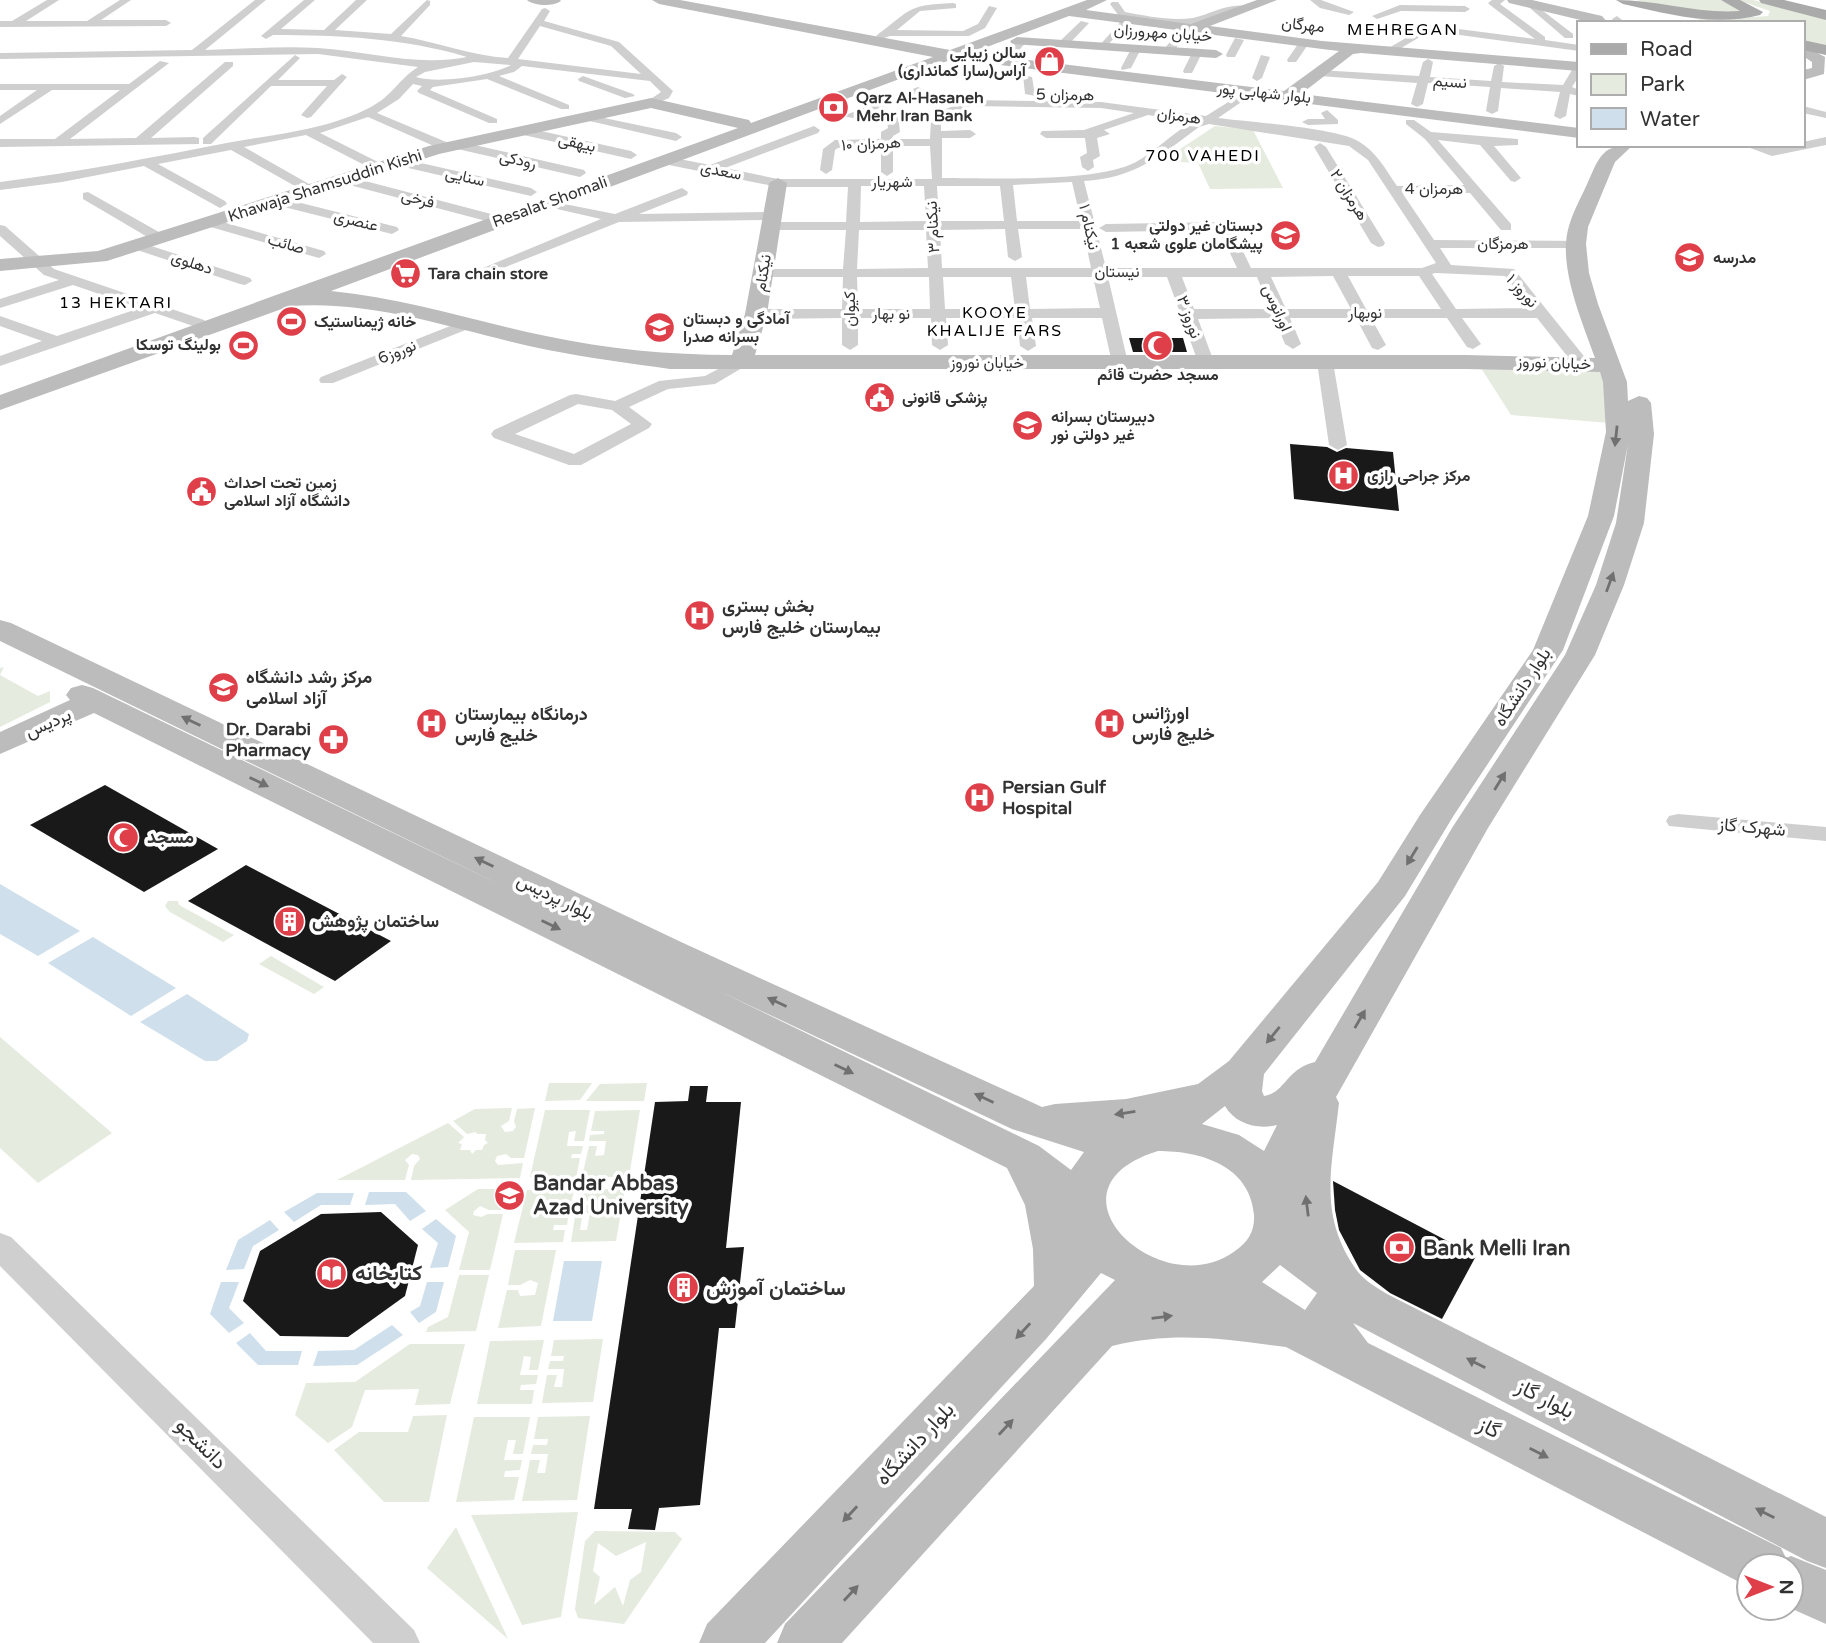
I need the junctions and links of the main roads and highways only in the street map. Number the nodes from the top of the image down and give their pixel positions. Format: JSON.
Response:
{"nodes":[{"id":1,"x":534,"y":0,"type":"edge"},
{"id":2,"x":659,"y":0,"type":"edge"},
{"id":3,"x":675,"y":0,"type":"edge"},
{"id":4,"x":1270,"y":0,"type":"edge"},
{"id":5,"x":1514,"y":0,"type":"edge"},
{"id":6,"x":1728,"y":0,"type":"edge"},
{"id":7,"x":1766,"y":0,"type":"edge"},
{"id":8,"x":1617,"y":1,"type":"edge"},
{"id":9,"x":1245,"y":3,"type":"edge"},
{"id":10,"x":551,"y":4,"type":"edge"},
{"id":11,"x":1076,"y":10,"type":"edge"},
{"id":12,"x":1826,"y":15,"type":"edge"},
{"id":13,"x":1599,"y":21,"type":"edge"},
{"id":14,"x":1696,"y":21,"type":"edge"},
{"id":15,"x":1185,"y":22,"type":"junction"},
{"id":16,"x":890,"y":40,"type":"junction"},
{"id":17,"x":1341,"y":46,"type":"junction"},
{"id":18,"x":1805,"y":47,"type":"edge"},
{"id":19,"x":961,"y":48,"type":"junction"},
{"id":20,"x":1805,"y":48,"type":"edge"},
{"id":21,"x":1826,"y":50,"type":"edge"},
{"id":22,"x":1364,"y":51,"type":"junction"},
{"id":23,"x":1525,"y":61,"type":"junction"},
{"id":24,"x":1577,"y":64,"type":"edge"},
{"id":25,"x":1577,"y":64,"type":"edge"},
{"id":26,"x":1326,"y":66,"type":"junction"},
{"id":27,"x":1818,"y":73,"type":"edge"},
{"id":28,"x":1292,"y":91,"type":"junction"},
{"id":29,"x":816,"y":101,"type":"junction"},
{"id":30,"x":743,"y":121,"type":"junction"},
{"id":31,"x":1577,"y":131,"type":"edge"},
{"id":32,"x":1624,"y":147,"type":"edge"},
{"id":33,"x":778,"y":183,"type":"road end"},
{"id":34,"x":0,"y":265,"type":"edge"},
{"id":35,"x":358,"y":274,"type":"junction"},
{"id":36,"x":287,"y":300,"type":"junction"},
{"id":37,"x":371,"y":301,"type":"junction"},
{"id":38,"x":741,"y":362,"type":"junction"},
{"id":39,"x":1595,"y":364,"type":"junction"},
{"id":40,"x":0,"y":393,"type":"edge"},
{"id":41,"x":0,"y":403,"type":"edge"},
{"id":42,"x":0,"y":629,"type":"edge"},
{"id":43,"x":0,"y":654,"type":"edge"},
{"id":44,"x":95,"y":701,"type":"junction"},
{"id":45,"x":0,"y":744,"type":"edge"},
{"id":46,"x":1437,"y":815,"type":"junction"},
{"id":47,"x":1470,"y":828,"type":"junction"},
{"id":48,"x":1342,"y":1051,"type":"junction"},
{"id":49,"x":1229,"y":1082,"type":"junction"},
{"id":50,"x":1319,"y":1091,"type":"junction"},
{"id":51,"x":1025,"y":1138,"type":"junction"},
{"id":52,"x":1137,"y":1141,"type":"junction"},
{"id":53,"x":1271,"y":1187,"type":"junction"},
{"id":54,"x":1091,"y":1223,"type":"junction"},
{"id":55,"x":1275,"y":1236,"type":"junction"},
{"id":56,"x":1147,"y":1277,"type":"junction"},
{"id":57,"x":1222,"y":1279,"type":"junction"},
{"id":58,"x":1058,"y":1291,"type":"junction"},
{"id":59,"x":1366,"y":1304,"type":"junction"},
{"id":60,"x":1095,"y":1331,"type":"junction"},
{"id":61,"x":1298,"y":1331,"type":"junction"},
{"id":62,"x":1353,"y":1360,"type":"junction"},
{"id":63,"x":1826,"y":1544,"type":"edge"},
{"id":64,"x":1735,"y":1552,"type":"edge"},
{"id":65,"x":1805,"y":1588,"type":"edge"},
{"id":66,"x":1826,"y":1598,"type":"edge"},
{"id":67,"x":727,"y":1643,"type":"edge"},
{"id":68,"x":805,"y":1643,"type":"edge"}],
"edges":[{"from":1,"to":10,"type":"main road"},
{"from":2,"to":16,"type":"main road"},
{"from":3,"to":19,"type":"main road"},
{"from":4,"to":9,"type":"main road"},
{"from":5,"to":13,"type":"main road"},
{"from":6,"to":8,"type":"main road"},
{"from":7,"to":12,"type":"main road"},
{"from":8,"to":14,"type":"main road"},
{"from":9,"to":15,"type":"main road"},
{"from":11,"to":15,"type":"main road","name":"مهرگان"},
{"from":11,"to":15,"type":"main road","name":"مهرگان"},
{"from":11,"to":19,"type":"main road","name":"Resalat Shomali"},
{"from":15,"to":17,"type":"main road","name":"مهرگان"},
{"from":15,"to":23,"type":"main road","name":"مهرگان"},
{"from":16,"to":19,"type":"main road"},
{"from":16,"to":19,"type":"main road"},
{"from":17,"to":22,"type":"main road","name":"مهرگان"},
{"from":17,"to":26,"type":"main road"},
{"from":18,"to":21,"type":"main road"},
{"from":19,"to":26,"type":"main road","name":"خیابان مهرورزان"},
{"from":19,"to":28,"type":"main road","name":"بلوار شهابی پور"},
{"from":19,"to":29,"type":"main road","name":"Resalat Shomali"},
{"from":20,"to":27,"type":"main road"},
{"from":22,"to":23,"type":"main road","name":"مهرگان"},
{"from":22,"to":26,"type":"main road"},
{"from":23,"to":24,"type":"main road","name":"مهرگان"},
{"from":23,"to":25,"type":"main road","name":"مهرگان"},
{"from":26,"to":28,"type":"main road"},
{"from":28,"to":31,"type":"main road","name":"بلوار شهابی پور"},
{"from":29,"to":30,"type":"main road","name":"Resalat Shomali"},
{"from":29,"to":35,"type":"main road","name":"Resalat Shomali"},
{"from":30,"to":34,"type":"main road","name":"Khawaja Shamsuddin Kishi"},
{"from":30,"to":40,"type":"main road","name":"Resalat Shomali"},
{"from":32,"to":39,"type":"main road","name":"بلوار دانشگاه"},
{"from":47,"to":32,"type":"main road","name":"بلوار دانشگاه","one_way":true},
{"from":33,"to":38,"type":"main road","name":"نیکنام"},
{"from":35,"to":36,"type":"main road","name":"Resalat Shomali"},
{"from":35,"to":37,"type":"main road"},
{"from":36,"to":37,"type":"main road","name":"خیابان نوروز"},
{"from":36,"to":41,"type":"main road","name":"Resalat Shomali"},
{"from":37,"to":38,"type":"main road","name":"خیابان نوروز"},
{"from":38,"to":39,"type":"main road","name":"خیابان نوروز"},
{"from":39,"to":46,"type":"main road","name":"بلوار دانشگاه","one_way":true},
{"from":51,"to":42,"type":"main road","name":"بلوار پردیس","one_way":true},
{"from":43,"to":44,"type":"main road","name":"بلوار پردیس"},
{"from":44,"to":45,"type":"main road","name":"پردیس"},
{"from":44,"to":51,"type":"main road","name":"بلوار پردیس","one_way":true},
{"from":46,"to":47,"type":"main road"},
{"from":46,"to":49,"type":"main road","name":"بلوار دانشگاه","one_way":true},
{"from":48,"to":47,"type":"main road","name":"بلوار دانشگاه","one_way":true},
{"from":48,"to":49,"type":"main road"},
{"from":48,"to":50,"type":"main road","name":"بلوار دانشگاه"},
{"from":49,"to":51,"type":"main road","one_way":true},
{"from":49,"to":52,"type":"main road","name":"بلوار دانشگاه"},
{"from":50,"to":53,"type":"main road","name":"بلوار دانشگاه"},
{"from":59,"to":50,"type":"main road","one_way":true},
{"from":51,"to":52,"type":"main road","name":"بلوار پردیس"},
{"from":51,"to":54,"type":"main road","name":"بلوار پردیس"},
{"from":51,"to":58,"type":"main road"},
{"from":52,"to":53,"type":"main road"},
{"from":52,"to":54,"type":"main road"},
{"from":53,"to":55,"type":"main road"},
{"from":54,"to":56,"type":"main road"},
{"from":54,"to":58,"type":"main road","name":"بلوار دانشگاه"},
{"from":55,"to":57,"type":"main road"},
{"from":55,"to":59,"type":"main road","name":"بلوار گاز"},
{"from":56,"to":57,"type":"main road"},
{"from":56,"to":60,"type":"main road"},
{"from":57,"to":61,"type":"main road","name":"گاز"},
{"from":58,"to":67,"type":"main road","name":"بلوار دانشگاه","one_way":true},
{"from":59,"to":62,"type":"main road"},
{"from":63,"to":59,"type":"main road","name":"بلوار گاز","one_way":true},
{"from":60,"to":61,"type":"main road","one_way":true},
{"from":68,"to":60,"type":"main road","one_way":true},
{"from":61,"to":62,"type":"main road","name":"گاز"},
{"from":62,"to":64,"type":"main road","name":"گاز","one_way":true},
{"from":65,"to":66,"type":"main road"}]}
